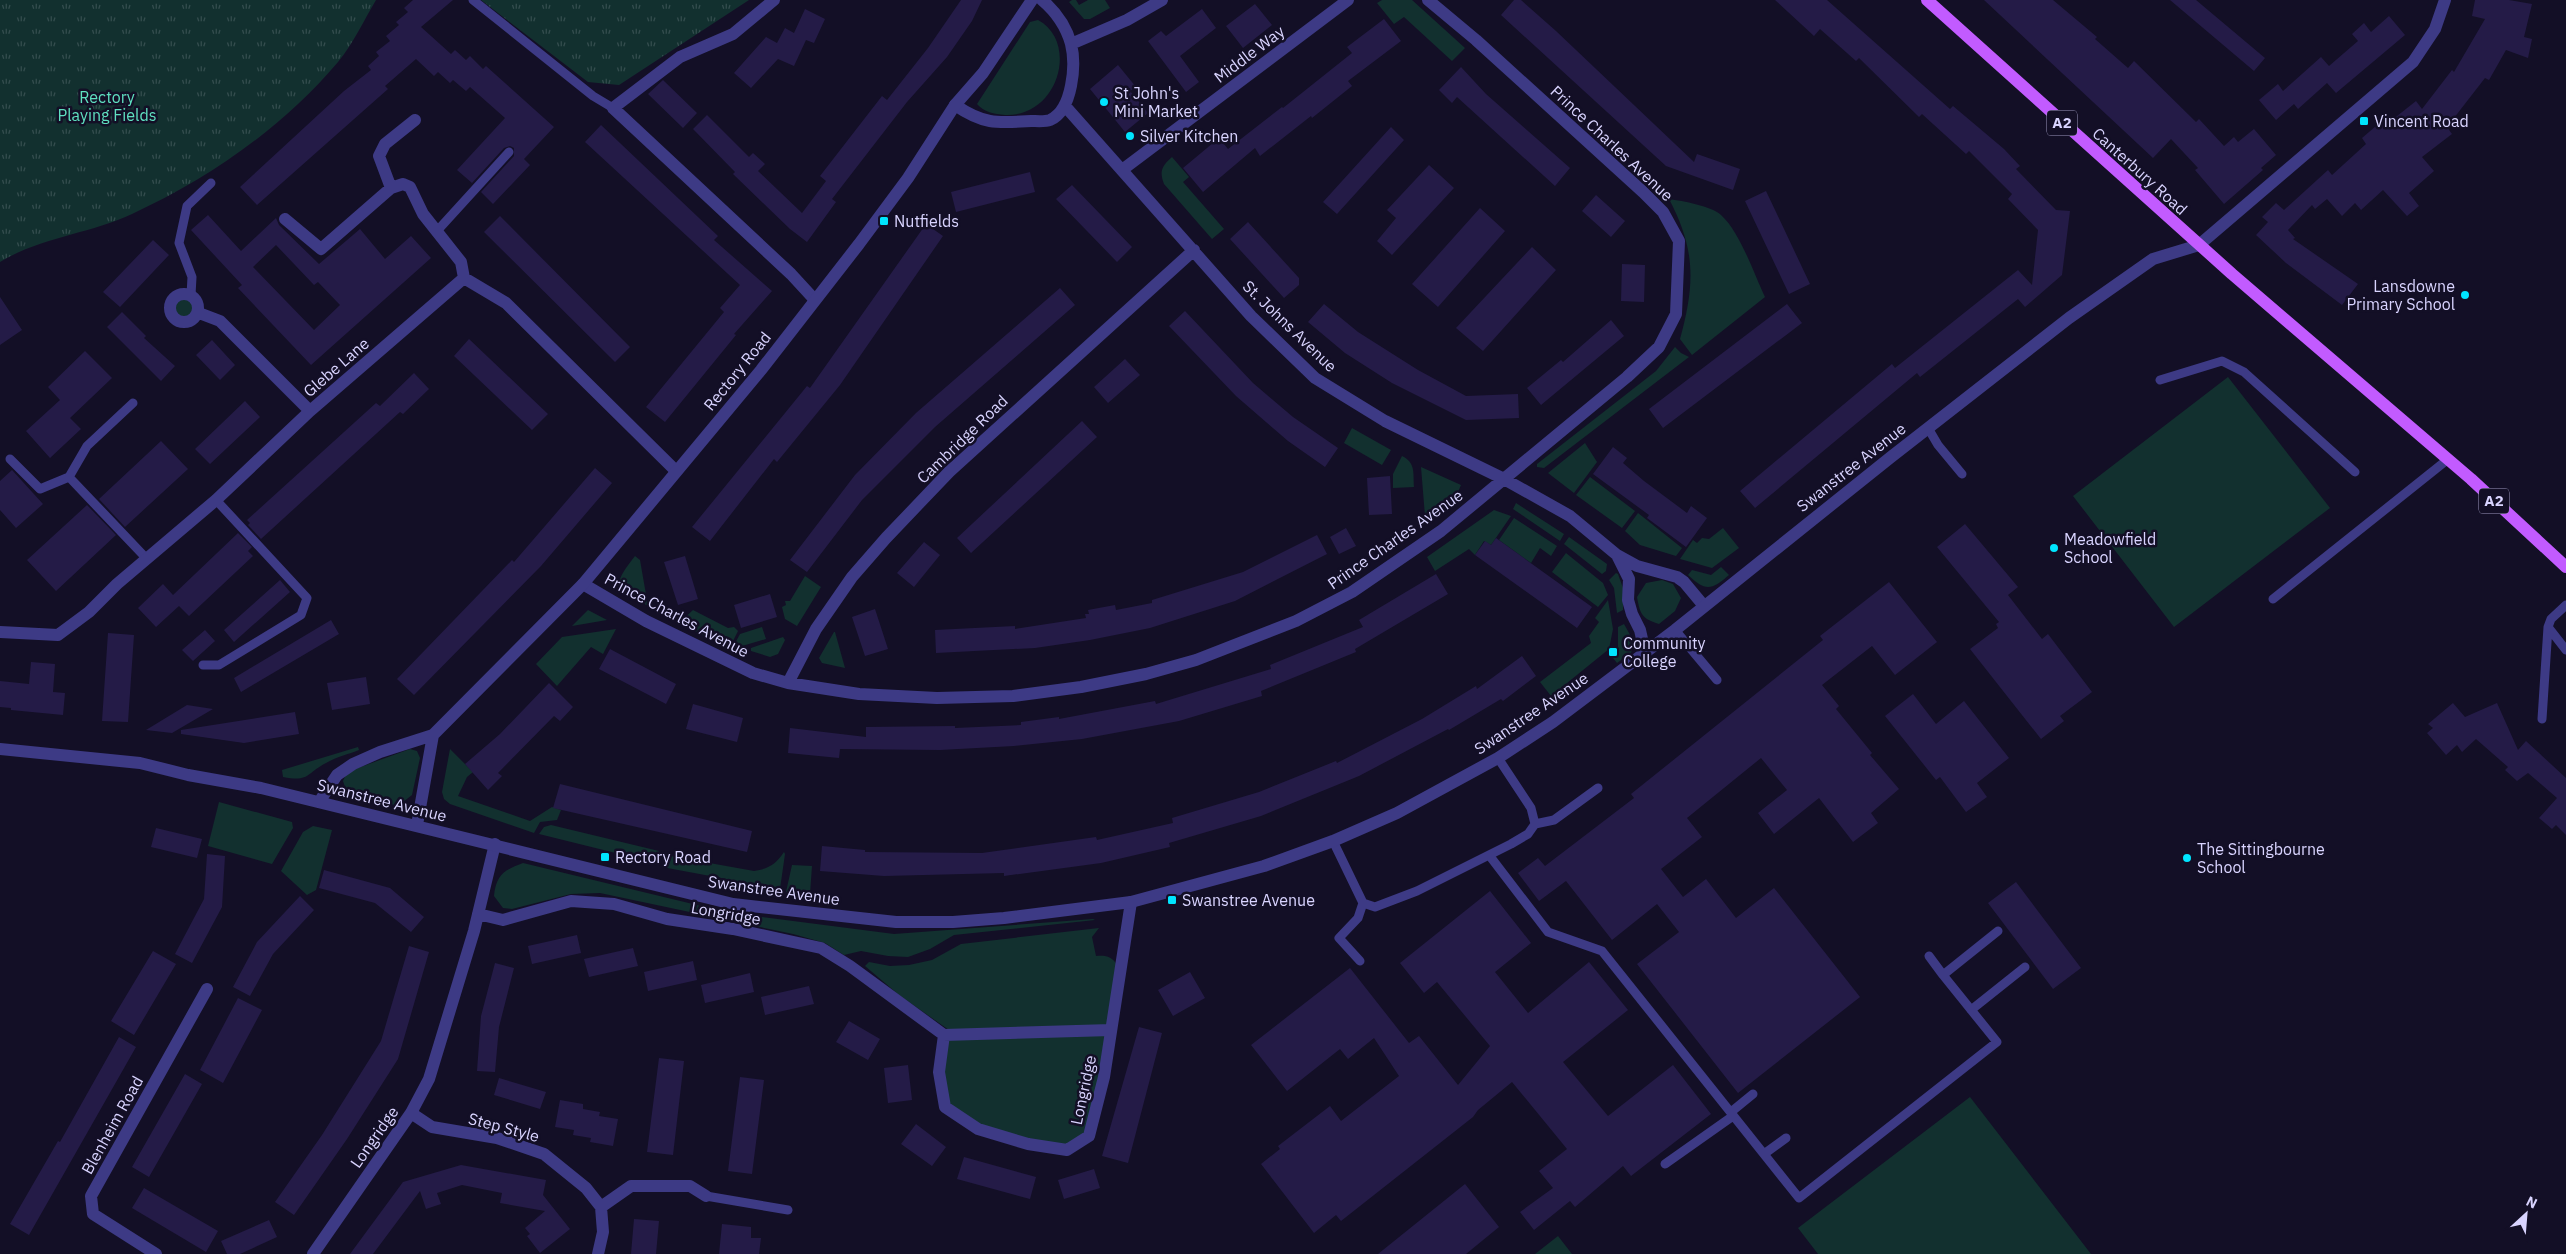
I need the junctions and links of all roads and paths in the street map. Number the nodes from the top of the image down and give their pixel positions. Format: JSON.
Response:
{"nodes":[{"id":1,"x":473,"y":0,"type":"edge"},
{"id":2,"x":774,"y":0,"type":"edge"},
{"id":3,"x":1032,"y":0,"type":"edge"},
{"id":4,"x":1042,"y":0,"type":"edge"},
{"id":5,"x":1162,"y":0,"type":"edge"},
{"id":6,"x":1348,"y":0,"type":"edge"},
{"id":7,"x":1428,"y":0,"type":"edge"},
{"id":8,"x":1927,"y":0,"type":"edge"},
{"id":9,"x":2445,"y":0,"type":"edge"},
{"id":10,"x":1071,"y":44,"type":"junction"},
{"id":11,"x":956,"y":105,"type":"junction"},
{"id":12,"x":1065,"y":106,"type":"junction"},
{"id":13,"x":613,"y":108,"type":"junction"},
{"id":14,"x":415,"y":120,"type":"dead end"},
{"id":15,"x":508,"y":152,"type":"dead end"},
{"id":16,"x":1122,"y":170,"type":"junction"},
{"id":17,"x":211,"y":183,"type":"dead end"},
{"id":18,"x":392,"y":188,"type":"junction"},
{"id":19,"x":285,"y":219,"type":"dead end"},
{"id":20,"x":437,"y":230,"type":"junction"},
{"id":21,"x":2199,"y":244,"type":"junction"},
{"id":22,"x":1194,"y":250,"type":"junction"},
{"id":23,"x":464,"y":278,"type":"junction"},
{"id":24,"x":191,"y":295,"type":"junction"},
{"id":25,"x":814,"y":299,"type":"junction"},
{"id":26,"x":199,"y":313,"type":"junction"},
{"id":27,"x":2160,"y":380,"type":"dead end"},
{"id":28,"x":133,"y":403,"type":"dead end"},
{"id":29,"x":310,"y":411,"type":"junction"},
{"id":30,"x":1928,"y":428,"type":"junction"},
{"id":31,"x":10,"y":459,"type":"dead end"},
{"id":32,"x":2447,"y":460,"type":"junction"},
{"id":33,"x":676,"y":471,"type":"junction"},
{"id":34,"x":2355,"y":472,"type":"dead end"},
{"id":35,"x":1962,"y":474,"type":"dead end"},
{"id":36,"x":69,"y":477,"type":"junction"},
{"id":37,"x":1504,"y":479,"type":"junction"},
{"id":38,"x":216,"y":500,"type":"junction"},
{"id":39,"x":1617,"y":555,"type":"junction"},
{"id":40,"x":146,"y":558,"type":"junction"},
{"id":41,"x":2566,"y":567,"type":"edge"},
{"id":42,"x":583,"y":584,"type":"junction"},
{"id":43,"x":2273,"y":599,"type":"dead end"},
{"id":44,"x":2566,"y":605,"type":"edge"},
{"id":45,"x":1704,"y":606,"type":"junction"},
{"id":46,"x":2548,"y":627,"type":"junction"},
{"id":47,"x":1675,"y":630,"type":"junction"},
{"id":48,"x":0,"y":632,"type":"edge"},
{"id":49,"x":2566,"y":650,"type":"edge"},
{"id":50,"x":1645,"y":652,"type":"junction"},
{"id":51,"x":203,"y":665,"type":"dead end"},
{"id":52,"x":1716,"y":680,"type":"dead end"},
{"id":53,"x":788,"y":683,"type":"junction"},
{"id":54,"x":2542,"y":719,"type":"dead end"},
{"id":55,"x":433,"y":735,"type":"junction"},
{"id":56,"x":0,"y":749,"type":"edge"},
{"id":57,"x":1498,"y":758,"type":"junction"},
{"id":58,"x":1598,"y":788,"type":"dead end"},
{"id":59,"x":319,"y":802,"type":"junction"},
{"id":60,"x":1535,"y":824,"type":"junction"},
{"id":61,"x":417,"y":825,"type":"junction"},
{"id":62,"x":1333,"y":841,"type":"junction"},
{"id":63,"x":495,"y":844,"type":"junction"},
{"id":64,"x":1489,"y":855,"type":"junction"},
{"id":65,"x":1131,"y":902,"type":"junction"},
{"id":66,"x":1363,"y":903,"type":"junction"},
{"id":67,"x":478,"y":914,"type":"junction"},
{"id":68,"x":1998,"y":931,"type":"dead end"},
{"id":69,"x":1929,"y":956,"type":"dead end"},
{"id":70,"x":1360,"y":961,"type":"dead end"},
{"id":71,"x":2025,"y":967,"type":"dead end"},
{"id":72,"x":1943,"y":975,"type":"junction"},
{"id":73,"x":207,"y":989,"type":"dead end"},
{"id":74,"x":1971,"y":1010,"type":"junction"},
{"id":75,"x":1111,"y":1030,"type":"junction"},
{"id":76,"x":944,"y":1035,"type":"junction"},
{"id":77,"x":1753,"y":1094,"type":"dead end"},
{"id":78,"x":411,"y":1113,"type":"junction"},
{"id":79,"x":1732,"y":1114,"type":"junction"},
{"id":80,"x":1786,"y":1138,"type":"dead end"},
{"id":81,"x":1764,"y":1154,"type":"junction"},
{"id":82,"x":1665,"y":1164,"type":"dead end"},
{"id":83,"x":706,"y":1196,"type":"joint"},
{"id":84,"x":601,"y":1208,"type":"junction"},
{"id":85,"x":788,"y":1210,"type":"dead end"},
{"id":86,"x":156,"y":1254,"type":"edge"},
{"id":87,"x":313,"y":1254,"type":"edge"},
{"id":88,"x":598,"y":1254,"type":"edge"}],
"edges":[{"from":1,"to":13,"type":"lane"},
{"from":2,"to":13,"type":"street"},
{"from":3,"to":11,"type":"street","name":"Rectory Road"},
{"from":4,"to":10,"type":"street"},
{"from":5,"to":10,"type":"street"},
{"from":6,"to":16,"type":"street","name":"Middle Way"},
{"from":7,"to":37,"type":"street","name":"Prince Charles Avenue"},
{"from":8,"to":21,"type":"main road","name":"Canterbury Road","number":"A2"},
{"from":9,"to":21,"type":"street"},
{"from":10,"to":12,"type":"street"},
{"from":11,"to":12,"type":"street"},
{"from":11,"to":25,"type":"street","name":"Rectory Road"},
{"from":12,"to":16,"type":"street","name":"St. Johns Avenue"},
{"from":13,"to":25,"type":"street"},
{"from":14,"to":18,"type":"street"},
{"from":15,"to":20,"type":"lane"},
{"from":16,"to":22,"type":"street","name":"St. Johns Avenue"},
{"from":17,"to":24,"type":"lane"},
{"from":18,"to":19,"type":"street"},
{"from":18,"to":20,"type":"street"},
{"from":20,"to":23,"type":"street"},
{"from":21,"to":30,"type":"street","name":"Swanstree Avenue"},
{"from":21,"to":32,"type":"main road","number":"A2"},
{"from":22,"to":37,"type":"street","name":"St. Johns Avenue"},
{"from":22,"to":53,"type":"street","name":"Cambridge Road"},
{"from":23,"to":29,"type":"street","name":"Glebe Lane"},
{"from":23,"to":33,"type":"street"},
{"from":24,"to":26,"type":"street"},
{"from":24,"to":26,"type":"street"},
{"from":25,"to":33,"type":"street","name":"Rectory Road"},
{"from":26,"to":29,"type":"street"},
{"from":27,"to":34,"type":"lane"},
{"from":28,"to":36,"type":"lane"},
{"from":29,"to":38,"type":"street","name":"Glebe Lane"},
{"from":30,"to":35,"type":"lane"},
{"from":30,"to":45,"type":"street","name":"Swanstree Avenue"},
{"from":31,"to":36,"type":"lane"},
{"from":32,"to":41,"type":"main road","number":"A2"},
{"from":32,"to":43,"type":"lane"},
{"from":33,"to":42,"type":"street","name":"Rectory Road"},
{"from":36,"to":40,"type":"lane"},
{"from":37,"to":39,"type":"street","name":"St. Johns Avenue"},
{"from":37,"to":53,"type":"street","name":"Prince Charles Avenue"},
{"from":38,"to":40,"type":"street","name":"Glebe Lane"},
{"from":38,"to":51,"type":"lane"},
{"from":39,"to":45,"type":"street","name":"St. Johns Avenue"},
{"from":39,"to":50,"type":"street","name":"St. Johns Avenue"},
{"from":40,"to":48,"type":"street","name":"Glebe Lane"},
{"from":42,"to":53,"type":"street","name":"Prince Charles Avenue"},
{"from":42,"to":55,"type":"street","name":"Rectory Road"},
{"from":44,"to":46,"type":"lane"},
{"from":45,"to":47,"type":"street","name":"Swanstree Avenue"},
{"from":46,"to":49,"type":"lane"},
{"from":46,"to":54,"type":"lane"},
{"from":47,"to":50,"type":"street","name":"Swanstree Avenue"},
{"from":47,"to":52,"type":"lane"},
{"from":50,"to":57,"type":"street","name":"Swanstree Avenue"},
{"from":55,"to":59,"type":"street","name":"Rectory Road"},
{"from":55,"to":61,"type":"street"},
{"from":56,"to":59,"type":"street","name":"Swanstree Avenue"},
{"from":57,"to":60,"type":"lane"},
{"from":57,"to":62,"type":"street","name":"Swanstree Avenue"},
{"from":58,"to":60,"type":"lane"},
{"from":59,"to":61,"type":"street","name":"Swanstree Avenue"},
{"from":60,"to":64,"type":"lane"},
{"from":61,"to":63,"type":"street","name":"Swanstree Avenue"},
{"from":62,"to":65,"type":"street","name":"Swanstree Avenue"},
{"from":62,"to":66,"type":"lane"},
{"from":63,"to":65,"type":"street","name":"Swanstree Avenue"},
{"from":63,"to":67,"type":"street","name":"Longridge"},
{"from":64,"to":66,"type":"lane"},
{"from":64,"to":79,"type":"lane"},
{"from":65,"to":75,"type":"street","name":"Longridge"},
{"from":66,"to":70,"type":"lane"},
{"from":67,"to":76,"type":"street","name":"Longridge"},
{"from":67,"to":78,"type":"street","name":"Longridge"},
{"from":68,"to":72,"type":"lane"},
{"from":69,"to":72,"type":"lane"},
{"from":71,"to":74,"type":"lane"},
{"from":72,"to":74,"type":"lane"},
{"from":73,"to":86,"type":"street","name":"Blenheim Road"},
{"from":74,"to":81,"type":"lane"},
{"from":75,"to":76,"type":"street","name":"Longridge"},
{"from":75,"to":76,"type":"street","name":"Longridge"},
{"from":77,"to":79,"type":"lane"},
{"from":78,"to":84,"type":"street","name":"Step Style"},
{"from":78,"to":87,"type":"street","name":"Longridge"},
{"from":79,"to":81,"type":"lane"},
{"from":79,"to":82,"type":"lane"},
{"from":80,"to":81,"type":"lane"},
{"from":83,"to":84,"type":"street"},
{"from":83,"to":85,"type":"lane"},
{"from":84,"to":88,"type":"street"}]}
